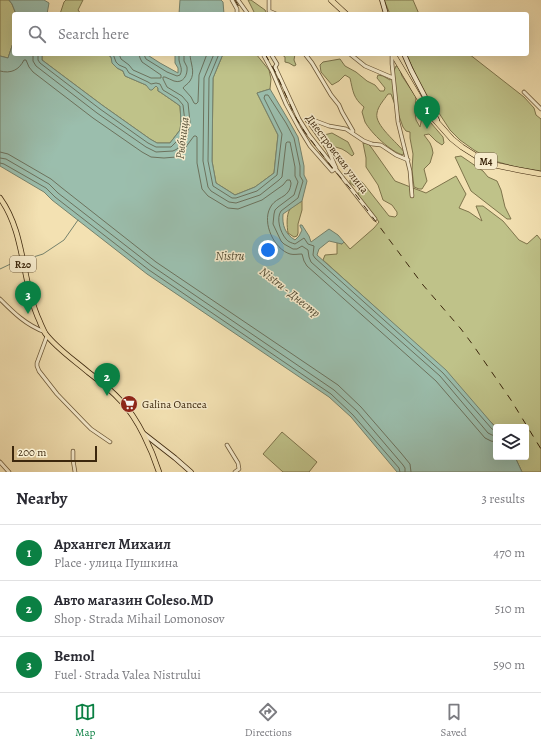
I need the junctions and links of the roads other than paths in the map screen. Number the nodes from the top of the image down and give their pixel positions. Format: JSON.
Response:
{"nodes":[{"id":1,"x":232,"y":0,"type":"edge"},
{"id":2,"x":238,"y":0,"type":"edge"},
{"id":3,"x":269,"y":0,"type":"edge"},
{"id":4,"x":331,"y":0,"type":"edge"},
{"id":5,"x":382,"y":0,"type":"edge"},
{"id":6,"x":237,"y":12,"type":"edge"},
{"id":7,"x":247,"y":12,"type":"edge"},
{"id":8,"x":271,"y":12,"type":"edge"},
{"id":9,"x":342,"y":12,"type":"edge"},
{"id":10,"x":385,"y":12,"type":"edge"},
{"id":11,"x":263,"y":56,"type":"edge"},
{"id":12,"x":272,"y":56,"type":"edge"},
{"id":13,"x":307,"y":56,"type":"edge"},
{"id":14,"x":352,"y":56,"type":"edge"},
{"id":15,"x":392,"y":56,"type":"edge"},
{"id":16,"x":393,"y":56,"type":"edge"},
{"id":17,"x":405,"y":56,"type":"edge"},
{"id":18,"x":394,"y":78,"type":"junction"},
{"id":19,"x":524,"y":92,"type":"dead end"},
{"id":20,"x":541,"y":109,"type":"edge"},
{"id":21,"x":441,"y":127,"type":"junction"},
{"id":22,"x":352,"y":133,"type":"junction"},
{"id":23,"x":408,"y":160,"type":"junction"},
{"id":24,"x":336,"y":168,"type":"junction"},
{"id":25,"x":541,"y":174,"type":"edge"},
{"id":26,"x":412,"y":196,"type":"dead end"},
{"id":27,"x":0,"y":198,"type":"edge"},
{"id":28,"x":376,"y":219,"type":"dead end"},
{"id":29,"x":0,"y":299,"type":"edge"},
{"id":30,"x":46,"y":334,"type":"junction"},
{"id":31,"x":141,"y":431,"type":"junction"},
{"id":32,"x":110,"y":442,"type":"dead end"},
{"id":33,"x":227,"y":445,"type":"dead end"},
{"id":34,"x":73,"y":451,"type":"dead end"},
{"id":35,"x":0,"y":462,"type":"edge"},
{"id":36,"x":9,"y":472,"type":"edge"},
{"id":37,"x":75,"y":472,"type":"edge"},
{"id":38,"x":159,"y":472,"type":"edge"},
{"id":39,"x":191,"y":472,"type":"edge"},
{"id":40,"x":235,"y":472,"type":"edge"}],
"edges":[{"from":1,"to":6,"type":"street"},
{"from":2,"to":7,"type":"street"},
{"from":3,"to":8,"type":"street"},
{"from":4,"to":9,"type":"highway"},
{"from":5,"to":10,"type":"street"},
{"from":11,"to":24,"type":"street"},
{"from":12,"to":24,"type":"street","name":"Днестровская улица"},
{"from":13,"to":22,"type":"street"},
{"from":14,"to":18,"type":"street"},
{"from":15,"to":18,"type":"street"},
{"from":16,"to":21,"type":"highway","number":"M4"},
{"from":17,"to":21,"type":"street"},
{"from":18,"to":23,"type":"street"},
{"from":19,"to":20,"type":"street"},
{"from":21,"to":25,"type":"highway","number":"M4"},
{"from":22,"to":23,"type":"street"},
{"from":22,"to":24,"type":"street"},
{"from":23,"to":26,"type":"street"},
{"from":24,"to":28,"type":"street","name":"Днестровская улица"},
{"from":27,"to":30,"type":"main road","number":"R20"},
{"from":29,"to":30,"type":"street"},
{"from":30,"to":31,"type":"main road","number":"R20"},
{"from":30,"to":32,"type":"street"},
{"from":31,"to":38,"type":"main road","number":"R20"},
{"from":31,"to":39,"type":"street"},
{"from":33,"to":40,"type":"street"},
{"from":34,"to":37,"type":"street"},
{"from":35,"to":36,"type":"street"}]}
